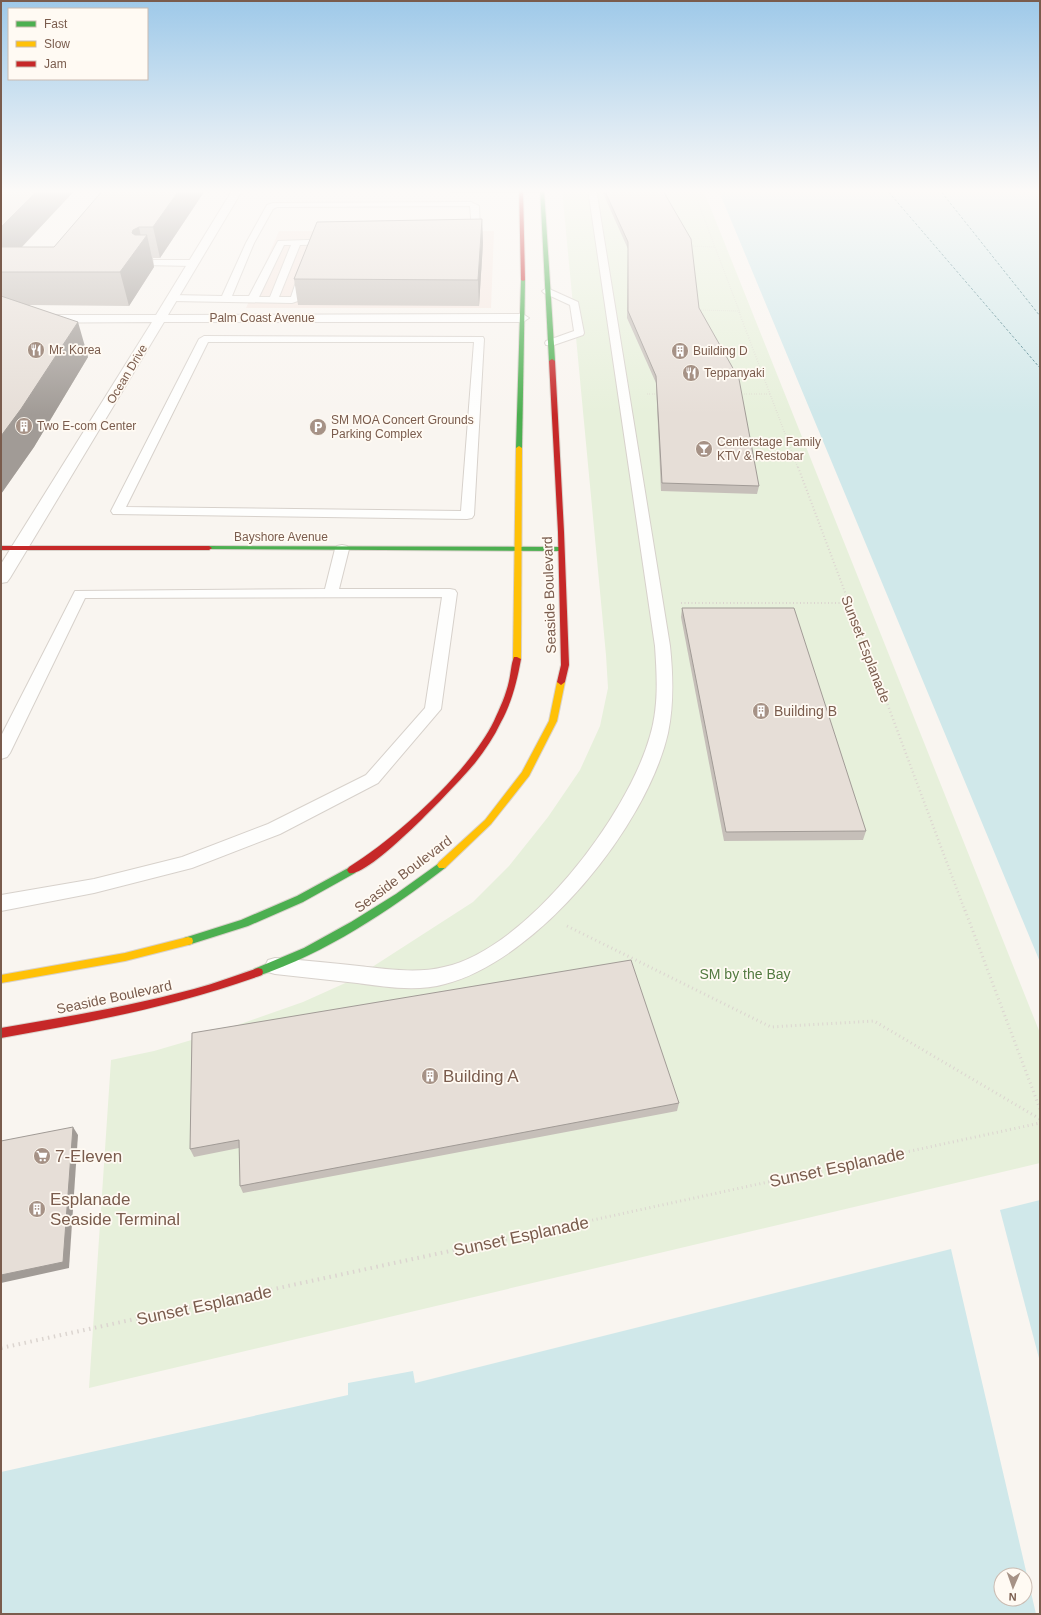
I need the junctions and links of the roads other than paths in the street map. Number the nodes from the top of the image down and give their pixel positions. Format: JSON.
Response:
{"nodes":[{"id":1,"x":192,"y":264,"type":"edge"},
{"id":2,"x":241,"y":264,"type":"edge"},
{"id":3,"x":270,"y":264,"type":"edge"},
{"id":4,"x":287,"y":264,"type":"edge"},
{"id":5,"x":307,"y":264,"type":"edge"},
{"id":6,"x":522,"y":264,"type":"edge"},
{"id":7,"x":546,"y":264,"type":"edge"},
{"id":8,"x":604,"y":264,"type":"edge"},
{"id":9,"x":547,"y":291,"type":"junction"},
{"id":10,"x":172,"y":298,"type":"junction"},
{"id":11,"x":226,"y":298,"type":"junction"},
{"id":12,"x":252,"y":300,"type":"junction"},
{"id":13,"x":272,"y":300,"type":"junction"},
{"id":14,"x":160,"y":318,"type":"junction"},
{"id":15,"x":355,"y":318,"type":"junction"},
{"id":16,"x":523,"y":318,"type":"junction"},
{"id":17,"x":1,"y":319,"type":"edge"},
{"id":18,"x":339,"y":339,"type":"junction"},
{"id":19,"x":550,"y":343,"type":"junction"},
{"id":20,"x":1,"y":548,"type":"edge"},
{"id":21,"x":19,"y":548,"type":"junction"},
{"id":22,"x":342,"y":549,"type":"junction"},
{"id":23,"x":519,"y":549,"type":"junction"},
{"id":24,"x":561,"y":549,"type":"junction"},
{"id":25,"x":1,"y":578,"type":"edge"},
{"id":26,"x":331,"y":593,"type":"junction"},
{"id":27,"x":1,"y":753,"type":"edge"},
{"id":28,"x":1,"y":903,"type":"edge"},
{"id":29,"x":275,"y":966,"type":"junction"},
{"id":30,"x":1,"y":979,"type":"edge"},
{"id":31,"x":1,"y":1033,"type":"edge"}],
"edges":[{"from":1,"to":10,"type":"street","name":"Ocean Drive"},
{"from":2,"to":11,"type":"lane"},
{"from":3,"to":12,"type":"lane"},
{"from":4,"to":13,"type":"lane"},
{"from":5,"to":13,"type":"lane"},
{"from":6,"to":16,"type":"street","name":"Seaside Boulevard"},
{"from":7,"to":9,"type":"street","name":"Seaside Boulevard"},
{"from":8,"to":29,"type":"lane"},
{"from":9,"to":19,"type":"street","name":"Seaside Boulevard"},
{"from":9,"to":19,"type":"lane"},
{"from":10,"to":11,"type":"lane"},
{"from":10,"to":14,"type":"street","name":"Ocean Drive"},
{"from":11,"to":12,"type":"lane"},
{"from":12,"to":13,"type":"lane"},
{"from":14,"to":15,"type":"street","name":"Palm Coast Avenue"},
{"from":14,"to":17,"type":"street","name":"Palm Coast Avenue"},
{"from":14,"to":21,"type":"street","name":"Ocean Drive"},
{"from":15,"to":16,"type":"street","name":"Palm Coast Avenue"},
{"from":15,"to":18,"type":"lane"},
{"from":16,"to":23,"type":"street","name":"Seaside Boulevard"},
{"from":18,"to":18,"type":"lane"},
{"from":19,"to":24,"type":"street","name":"Seaside Boulevard"},
{"from":20,"to":21,"type":"street","name":"Bayshore Avenue"},
{"from":21,"to":22,"type":"street","name":"Bayshore Avenue"},
{"from":21,"to":25,"type":"street","name":"Ocean Drive"},
{"from":22,"to":23,"type":"street","name":"Bayshore Avenue"},
{"from":22,"to":26,"type":"lane"},
{"from":23,"to":24,"type":"street","name":"Bayshore Avenue"},
{"from":23,"to":30,"type":"street","name":"Seaside Boulevard"},
{"from":24,"to":29,"type":"street","name":"Seaside Boulevard"},
{"from":26,"to":27,"type":"lane"},
{"from":26,"to":28,"type":"lane"},
{"from":29,"to":31,"type":"street","name":"Seaside Boulevard"}]}
